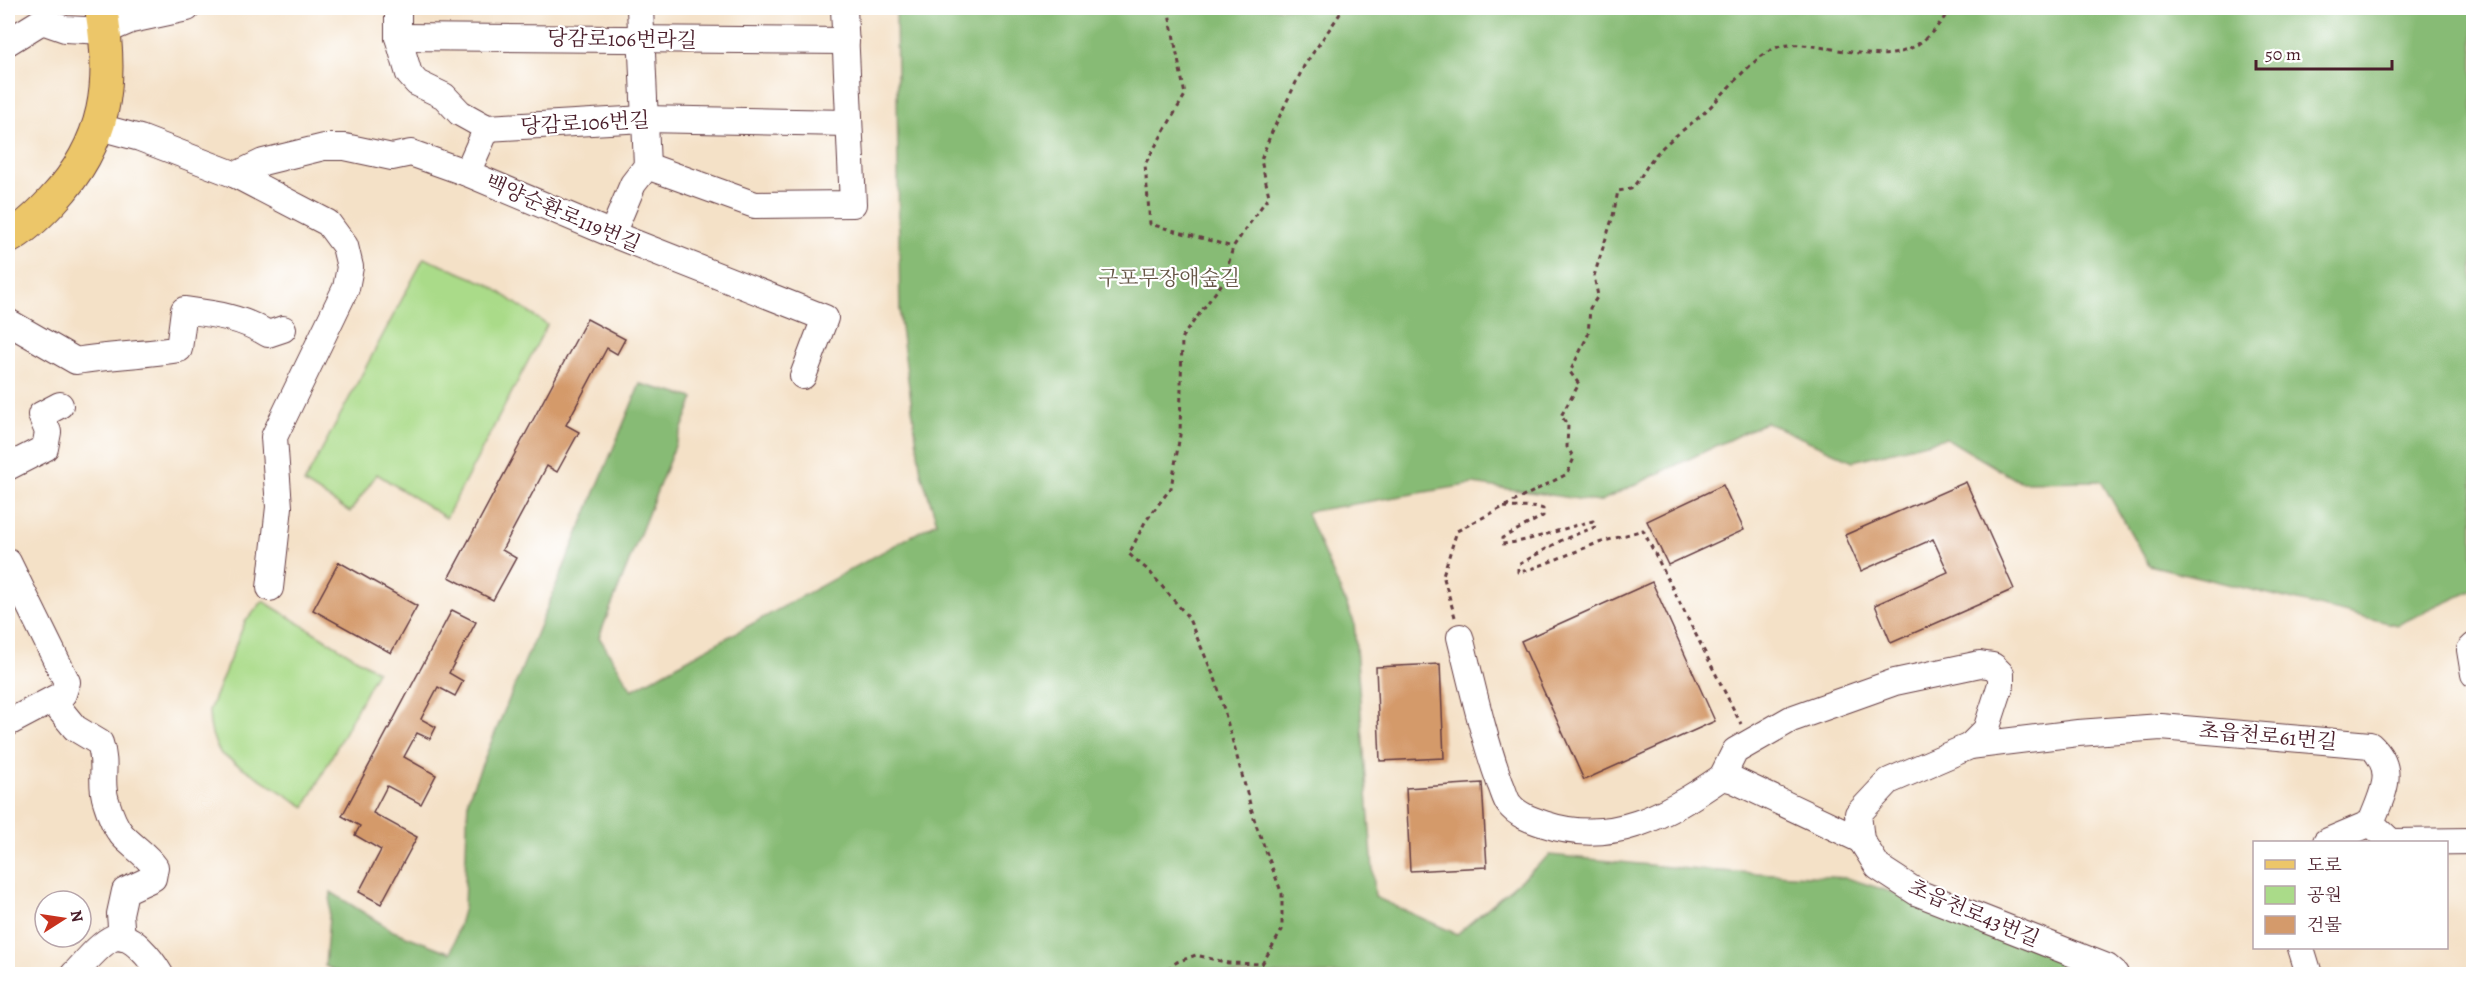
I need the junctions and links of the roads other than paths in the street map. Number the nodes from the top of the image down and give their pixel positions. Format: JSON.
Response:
{"nodes":[{"id":1,"x":187,"y":8,"type":"edge"},
{"id":2,"x":398,"y":8,"type":"edge"},
{"id":3,"x":640,"y":8,"type":"edge"},
{"id":4,"x":844,"y":8,"type":"edge"},
{"id":5,"x":43,"y":14,"type":"edge"},
{"id":6,"x":103,"y":19,"type":"edge"},
{"id":7,"x":398,"y":37,"type":"junction"},
{"id":8,"x":641,"y":39,"type":"junction"},
{"id":9,"x":846,"y":41,"type":"junction"},
{"id":10,"x":8,"y":42,"type":"edge"},
{"id":11,"x":644,"y":119,"type":"junction"},
{"id":12,"x":848,"y":123,"type":"junction"},
{"id":13,"x":99,"y":127,"type":"junction"},
{"id":14,"x":487,"y":128,"type":"junction"},
{"id":15,"x":647,"y":166,"type":"junction"},
{"id":16,"x":467,"y":173,"type":"junction"},
{"id":17,"x":236,"y":175,"type":"junction"},
{"id":18,"x":612,"y":234,"type":"junction"},
{"id":19,"x":8,"y":238,"type":"edge"},
{"id":20,"x":8,"y":322,"type":"edge"},
{"id":21,"x":283,"y":329,"type":"dead end"},
{"id":22,"x":803,"y":376,"type":"dead end"},
{"id":23,"x":60,"y":405,"type":"dead end"},
{"id":24,"x":8,"y":467,"type":"edge"},
{"id":25,"x":8,"y":562,"type":"edge"},
{"id":26,"x":270,"y":588,"type":"dead end"},
{"id":27,"x":1460,"y":637,"type":"road end"},
{"id":28,"x":2474,"y":646,"type":"edge"},
{"id":29,"x":2474,"y":675,"type":"edge"},
{"id":30,"x":52,"y":700,"type":"junction"},
{"id":31,"x":8,"y":723,"type":"edge"},
{"id":32,"x":1970,"y":746,"type":"junction"},
{"id":33,"x":1722,"y":777,"type":"junction"},
{"id":34,"x":2371,"y":823,"type":"junction"},
{"id":35,"x":1861,"y":840,"type":"junction"},
{"id":36,"x":2330,"y":841,"type":"edge"},
{"id":37,"x":2390,"y":841,"type":"edge"},
{"id":38,"x":2448,"y":841,"type":"edge"},
{"id":39,"x":2474,"y":841,"type":"edge"},
{"id":40,"x":122,"y":938,"type":"junction"},
{"id":41,"x":2301,"y":949,"type":"edge"},
{"id":42,"x":74,"y":975,"type":"edge"},
{"id":43,"x":160,"y":975,"type":"edge"},
{"id":44,"x":2115,"y":975,"type":"edge"},
{"id":45,"x":2309,"y":975,"type":"edge"}],
"edges":[{"from":1,"to":6,"type":"street"},
{"from":2,"to":7,"type":"street"},
{"from":3,"to":8,"type":"street"},
{"from":4,"to":9,"type":"street"},
{"from":5,"to":6,"type":"street"},
{"from":5,"to":10,"type":"street"},
{"from":6,"to":13,"type":"main road"},
{"from":7,"to":8,"type":"street","name":"당감로106번라길"},
{"from":7,"to":14,"type":"street"},
{"from":8,"to":9,"type":"street","name":"당감로106번라길"},
{"from":8,"to":11,"type":"street"},
{"from":9,"to":12,"type":"street"},
{"from":11,"to":12,"type":"street","name":"당감로106번길"},
{"from":11,"to":14,"type":"street","name":"당감로106번길"},
{"from":11,"to":15,"type":"street"},
{"from":12,"to":15,"type":"street"},
{"from":13,"to":17,"type":"street"},
{"from":13,"to":19,"type":"main road"},
{"from":14,"to":16,"type":"street"},
{"from":15,"to":18,"type":"street"},
{"from":16,"to":17,"type":"street","name":"백양순환로119번길"},
{"from":16,"to":18,"type":"street","name":"백양순환로119번길"},
{"from":17,"to":26,"type":"street"},
{"from":18,"to":22,"type":"street","name":"백양순환로119번길"},
{"from":20,"to":21,"type":"street"},
{"from":23,"to":24,"type":"street"},
{"from":25,"to":30,"type":"street"},
{"from":27,"to":33,"type":"street"},
{"from":28,"to":29,"type":"street"},
{"from":30,"to":31,"type":"street"},
{"from":30,"to":40,"type":"street"},
{"from":32,"to":33,"type":"street"},
{"from":32,"to":34,"type":"street","name":"초읍천로61번길"},
{"from":32,"to":35,"type":"street"},
{"from":33,"to":35,"type":"street"},
{"from":34,"to":36,"type":"street"},
{"from":34,"to":37,"type":"street"},
{"from":35,"to":44,"type":"street","name":"초읍천로43번길"},
{"from":38,"to":39,"type":"street"},
{"from":40,"to":42,"type":"street"},
{"from":40,"to":43,"type":"street"},
{"from":41,"to":45,"type":"street"}]}
